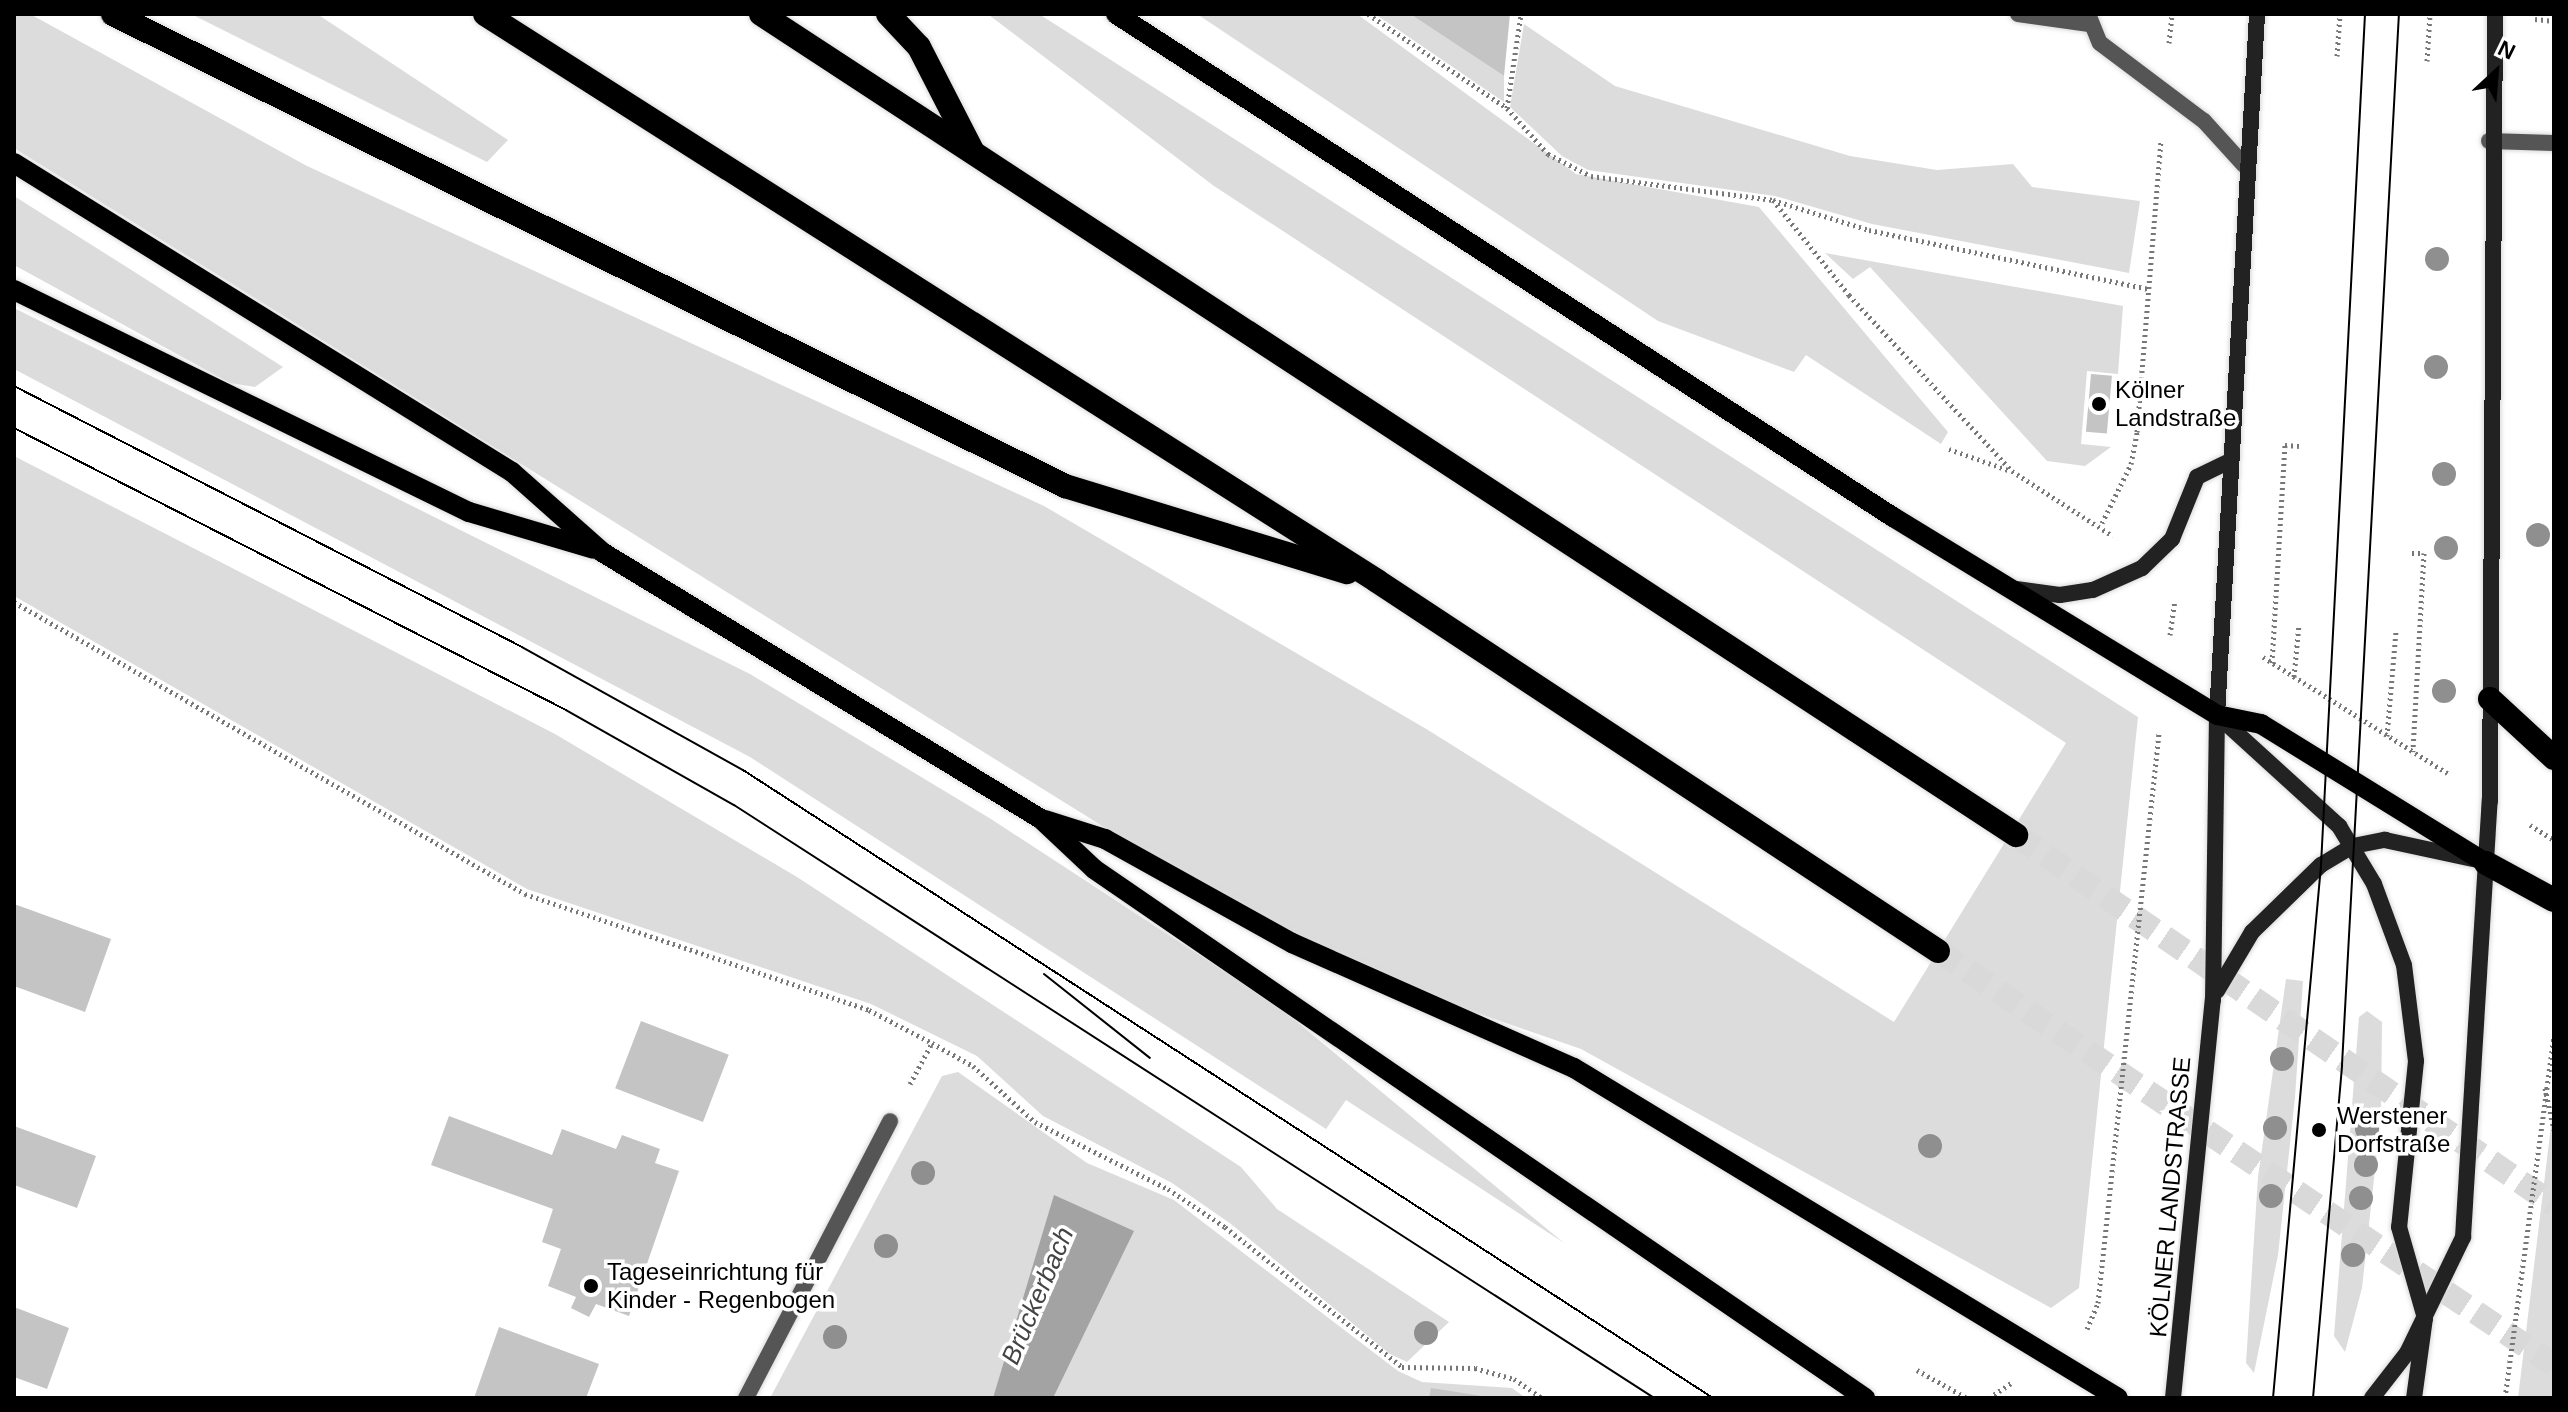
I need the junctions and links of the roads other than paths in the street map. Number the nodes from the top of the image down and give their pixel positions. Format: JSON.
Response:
{"nodes":[{"id":1,"x":113,"y":14,"type":"edge"},
{"id":2,"x":485,"y":14,"type":"edge"},
{"id":3,"x":761,"y":14,"type":"edge"},
{"id":4,"x":888,"y":14,"type":"edge"},
{"id":5,"x":1116,"y":14,"type":"edge"},
{"id":6,"x":2018,"y":14,"type":"edge"},
{"id":7,"x":2257,"y":14,"type":"edge"},
{"id":8,"x":2495,"y":14,"type":"edge"},
{"id":9,"x":2089,"y":19,"type":"edge"},
{"id":10,"x":2489,"y":141,"type":"junction"},
{"id":11,"x":2554,"y":143,"type":"edge"},
{"id":12,"x":973,"y":152,"type":"junction"},
{"id":13,"x":14,"y":163,"type":"edge"},
{"id":14,"x":2244,"y":165,"type":"junction"},
{"id":15,"x":14,"y":290,"type":"edge"},
{"id":16,"x":2228,"y":462,"type":"junction"},
{"id":17,"x":602,"y":552,"type":"junction"},
{"id":18,"x":1377,"y":581,"type":"junction"},
{"id":19,"x":2016,"y":589,"type":"junction"},
{"id":20,"x":2490,"y":699,"type":"junction"},
{"id":21,"x":2217,"y":715,"type":"junction"},
{"id":22,"x":2554,"y":758,"type":"edge"},
{"id":23,"x":1041,"y":819,"type":"junction"},
{"id":24,"x":2016,"y":835,"type":"tunnel mouth"},
{"id":25,"x":2353,"y":846,"type":"junction"},
{"id":26,"x":2486,"y":863,"type":"junction"},
{"id":27,"x":2554,"y":900,"type":"edge"},
{"id":28,"x":1938,"y":951,"type":"tunnel mouth"},
{"id":29,"x":2213,"y":1000,"type":"junction"},
{"id":30,"x":890,"y":1121,"type":"dead end"},
{"id":31,"x":2425,"y":1318,"type":"junction"},
{"id":32,"x":746,"y":1398,"type":"edge"},
{"id":33,"x":1865,"y":1398,"type":"edge"},
{"id":34,"x":2118,"y":1398,"type":"edge"},
{"id":35,"x":2173,"y":1398,"type":"edge"},
{"id":36,"x":2372,"y":1398,"type":"edge"},
{"id":37,"x":2414,"y":1398,"type":"edge"}],
"edges":[{"from":1,"to":18,"type":"highway"},
{"from":2,"to":18,"type":"highway"},
{"from":3,"to":12,"type":"highway"},
{"from":4,"to":12,"type":"highway"},
{"from":5,"to":19,"type":"main road"},
{"from":6,"to":9,"type":"street"},
{"from":7,"to":14,"type":"main road","name":"KÖLNER LANDSTRASSE"},
{"from":8,"to":10,"type":"main road"},
{"from":9,"to":14,"type":"street"},
{"from":10,"to":11,"type":"street"},
{"from":10,"to":20,"type":"main road"},
{"from":12,"to":24,"type":"highway"},
{"from":13,"to":17,"type":"main road"},
{"from":14,"to":16,"type":"main road","name":"KÖLNER LANDSTRASSE"},
{"from":15,"to":17,"type":"main road"},
{"from":16,"to":19,"type":"main road"},
{"from":16,"to":21,"type":"main road","name":"KÖLNER LANDSTRASSE"},
{"from":17,"to":23,"type":"main road"},
{"from":18,"to":28,"type":"highway"},
{"from":19,"to":21,"type":"main road"},
{"from":20,"to":22,"type":"highway"},
{"from":20,"to":26,"type":"main road"},
{"from":21,"to":25,"type":"main road"},
{"from":21,"to":26,"type":"main road"},
{"from":21,"to":29,"type":"main road","name":"KÖLNER LANDSTRASSE"},
{"from":23,"to":33,"type":"main road"},
{"from":23,"to":34,"type":"main road"},
{"from":25,"to":26,"type":"main road","name":"KÖLNER LANDSTRASSE"},
{"from":25,"to":29,"type":"main road","name":"KÖLNER LANDSTRASSE"},
{"from":25,"to":31,"type":"main road"},
{"from":26,"to":27,"type":"highway"},
{"from":26,"to":31,"type":"main road"},
{"from":29,"to":35,"type":"main road","name":"KÖLNER LANDSTRASSE"},
{"from":30,"to":32,"type":"street"},
{"from":31,"to":36,"type":"main road"},
{"from":31,"to":37,"type":"main road"}]}
